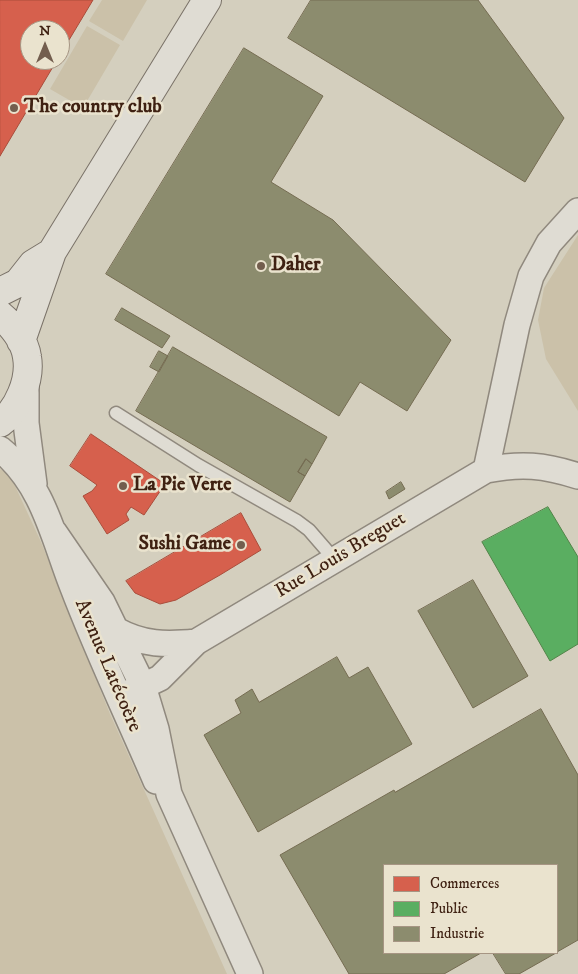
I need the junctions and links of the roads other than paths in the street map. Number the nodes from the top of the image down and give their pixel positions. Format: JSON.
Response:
{"nodes":[{"id":1,"x":207,"y":0,"type":"edge"},
{"id":2,"x":578,"y":211,"type":"edge"},
{"id":3,"x":52,"y":252,"type":"junction"},
{"id":4,"x":0,"y":292,"type":"edge"},
{"id":5,"x":0,"y":315,"type":"edge"},
{"id":6,"x":21,"y":341,"type":"junction"},
{"id":7,"x":26,"y":381,"type":"junction"},
{"id":8,"x":116,"y":413,"type":"dead end"},
{"id":9,"x":0,"y":423,"type":"edge"},
{"id":10,"x":0,"y":449,"type":"edge"},
{"id":11,"x":486,"y":470,"type":"junction"},
{"id":12,"x":578,"y":476,"type":"edge"},
{"id":13,"x":35,"y":489,"type":"junction"},
{"id":14,"x":54,"y":532,"type":"junction"},
{"id":15,"x":335,"y":560,"type":"junction"},
{"id":16,"x":116,"y":630,"type":"junction"},
{"id":17,"x":196,"y":642,"type":"junction"},
{"id":18,"x":143,"y":686,"type":"junction"},
{"id":19,"x":120,"y":697,"type":"junction"},
{"id":20,"x":169,"y":794,"type":"junction"},
{"id":21,"x":250,"y":974,"type":"edge"}],
"edges":[{"from":1,"to":3,"type":"main road"},
{"from":2,"to":11,"type":"street"},
{"from":3,"to":4,"type":"main road"},
{"from":3,"to":6,"type":"main road"},
{"from":5,"to":6,"type":"main road"},
{"from":6,"to":7,"type":"main road"},
{"from":7,"to":9,"type":"main road"},
{"from":7,"to":13,"type":"street","name":"Avenue Latécoère"},
{"from":8,"to":15,"type":"lane"},
{"from":10,"to":13,"type":"street","name":"Avenue Latécoère"},
{"from":11,"to":12,"type":"street","name":"Rue Louis Breguet"},
{"from":11,"to":15,"type":"street","name":"Rue Louis Breguet"},
{"from":13,"to":14,"type":"street","name":"Avenue Latécoère"},
{"from":14,"to":16,"type":"street","name":"Avenue Latécoère"},
{"from":14,"to":19,"type":"street","name":"Avenue Latécoère"},
{"from":15,"to":17,"type":"street","name":"Rue Louis Breguet"},
{"from":16,"to":17,"type":"street","name":"Rue Louis Breguet"},
{"from":16,"to":18,"type":"street","name":"Avenue Latécoère"},
{"from":17,"to":18,"type":"street","name":"Rue Louis Breguet"},
{"from":18,"to":19,"type":"street","name":"Rue Louis Breguet"},
{"from":18,"to":20,"type":"street","name":"Avenue Latécoère"},
{"from":19,"to":20,"type":"street","name":"Avenue Latécoère"},
{"from":20,"to":21,"type":"street","name":"Avenue Latécoère"}]}
